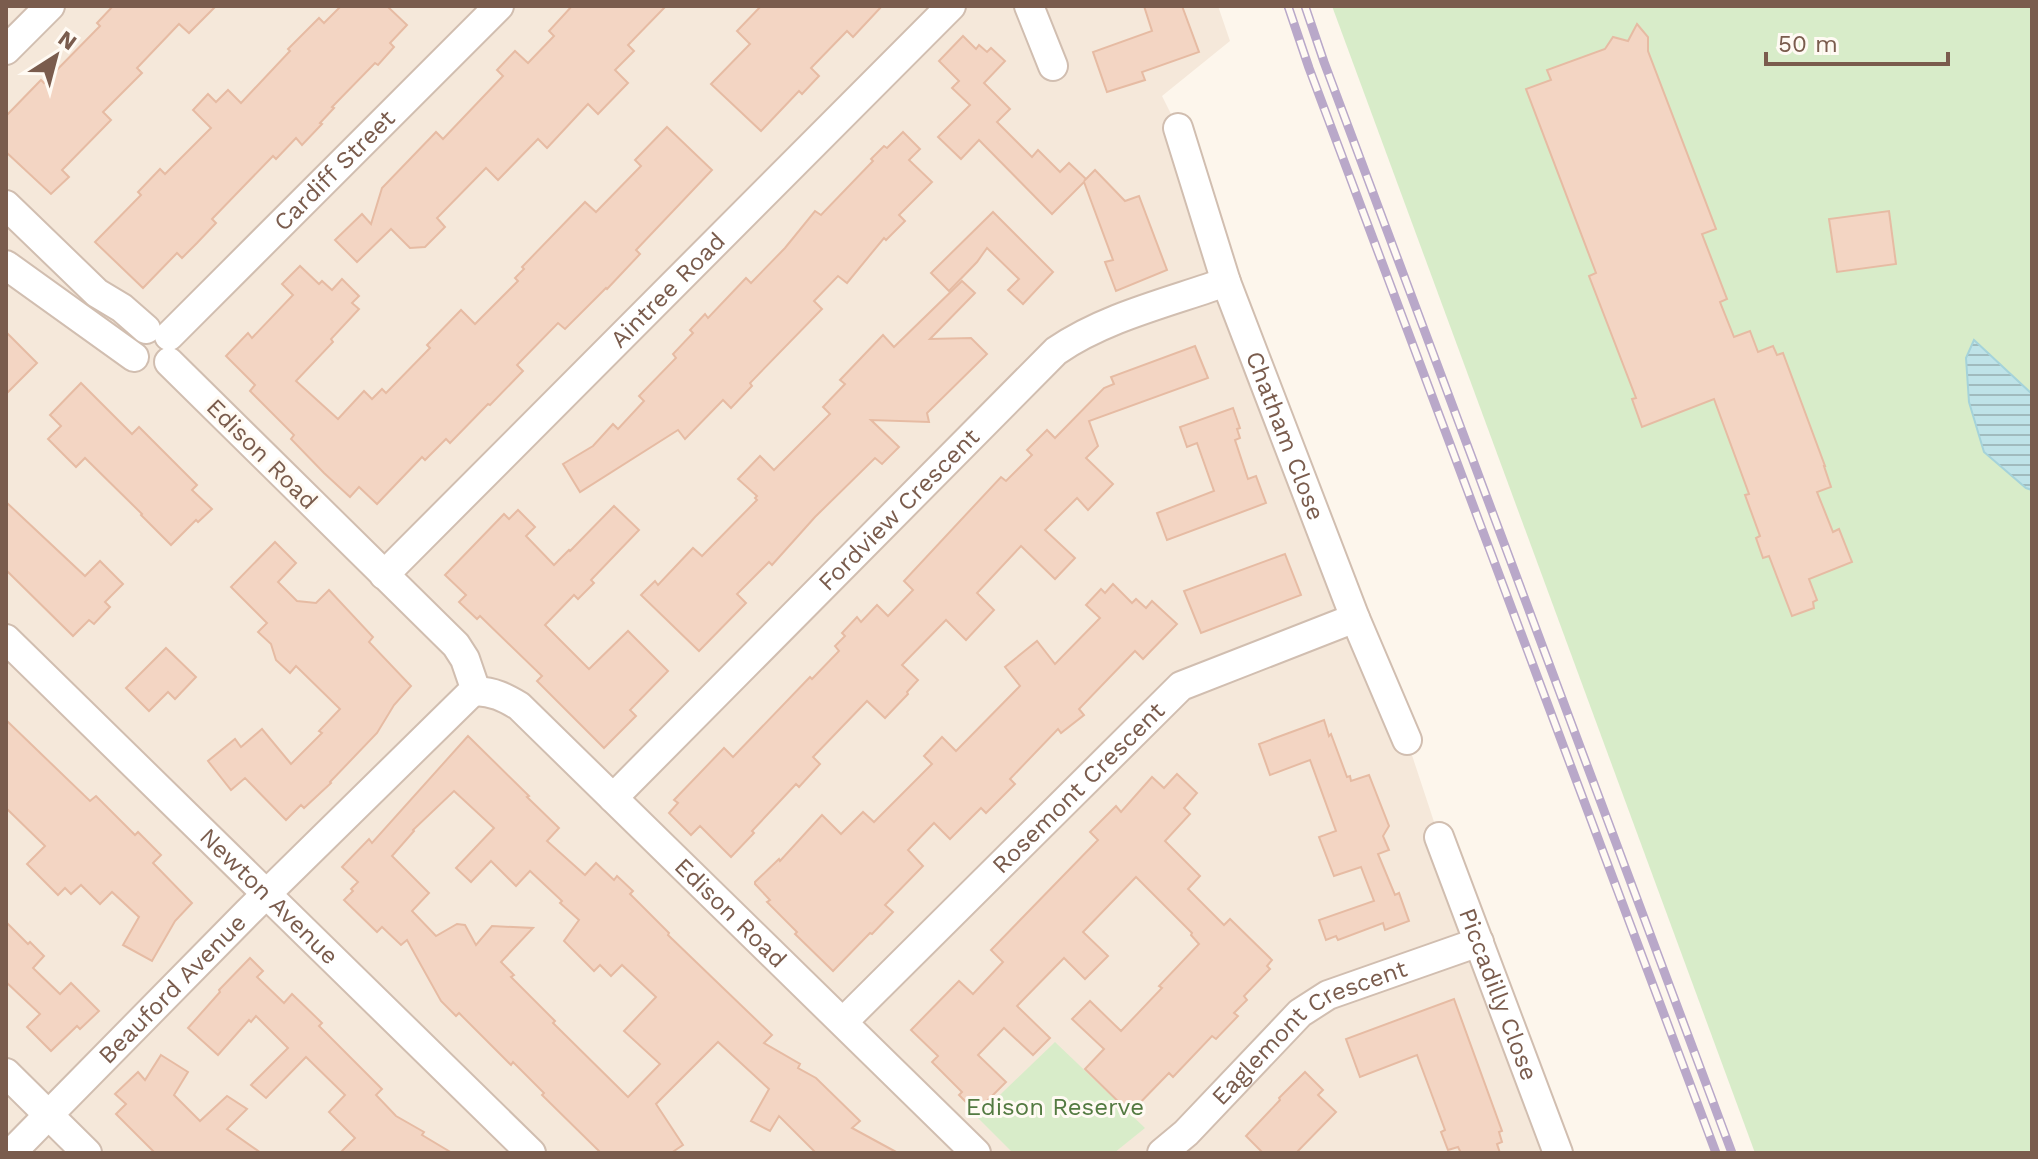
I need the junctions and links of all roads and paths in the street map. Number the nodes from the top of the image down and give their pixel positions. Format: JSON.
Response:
{"nodes":[{"id":1,"x":50,"y":6,"type":"edge"},
{"id":2,"x":499,"y":6,"type":"edge"},
{"id":3,"x":951,"y":6,"type":"edge"},
{"id":4,"x":1029,"y":6,"type":"edge"},
{"id":5,"x":6,"y":50,"type":"edge"},
{"id":6,"x":1053,"y":66,"type":"dead end"},
{"id":7,"x":1178,"y":128,"type":"dead end"},
{"id":8,"x":6,"y":205,"type":"edge"},
{"id":9,"x":10,"y":277,"type":"edge"},
{"id":10,"x":1226,"y":282,"type":"junction"},
{"id":11,"x":162,"y":342,"type":"junction"},
{"id":12,"x":384,"y":575,"type":"junction"},
{"id":13,"x":1355,"y":618,"type":"junction"},
{"id":14,"x":6,"y":639,"type":"edge"},
{"id":15,"x":474,"y":692,"type":"junction"},
{"id":16,"x":1407,"y":740,"type":"dead end"},
{"id":17,"x":613,"y":798,"type":"junction"},
{"id":18,"x":1439,"y":837,"type":"dead end"},
{"id":19,"x":266,"y":894,"type":"junction"},
{"id":20,"x":1479,"y":942,"type":"junction"},
{"id":21,"x":843,"y":1022,"type":"junction"},
{"id":22,"x":6,"y":1073,"type":"edge"},
{"id":23,"x":48,"y":1115,"type":"junction"},
{"id":24,"x":11,"y":1153,"type":"edge"},
{"id":25,"x":87,"y":1153,"type":"edge"},
{"id":26,"x":531,"y":1153,"type":"edge"},
{"id":27,"x":976,"y":1153,"type":"edge"},
{"id":28,"x":1162,"y":1153,"type":"edge"},
{"id":29,"x":1558,"y":1153,"type":"edge"}],
"edges":[{"from":1,"to":5,"type":"street"},
{"from":2,"to":11,"type":"street","name":"Cardiff Street"},
{"from":3,"to":12,"type":"street","name":"Aintree Road"},
{"from":4,"to":6,"type":"street"},
{"from":7,"to":10,"type":"street","name":"Chatham Close"},
{"from":8,"to":11,"type":"street","name":"Edison Road"},
{"from":9,"to":11,"type":"street"},
{"from":10,"to":13,"type":"street","name":"Chatham Close"},
{"from":10,"to":17,"type":"street","name":"Fordview Crescent"},
{"from":11,"to":12,"type":"street","name":"Edison Road"},
{"from":12,"to":15,"type":"street","name":"Edison Road"},
{"from":13,"to":16,"type":"street","name":"Chatham Close"},
{"from":13,"to":21,"type":"street","name":"Rosemont Crescent"},
{"from":14,"to":19,"type":"street","name":"Newton Avenue"},
{"from":15,"to":17,"type":"street","name":"Edison Road"},
{"from":15,"to":19,"type":"street","name":"Beauford Avenue"},
{"from":17,"to":21,"type":"street","name":"Edison Road"},
{"from":18,"to":20,"type":"street","name":"Piccadilly Close"},
{"from":19,"to":23,"type":"street","name":"Beauford Avenue"},
{"from":19,"to":26,"type":"street","name":"Newton Avenue"},
{"from":20,"to":28,"type":"street","name":"Eaglemont Crescent"},
{"from":20,"to":29,"type":"street","name":"Piccadilly Close"},
{"from":21,"to":27,"type":"street","name":"Edison Road"},
{"from":22,"to":23,"type":"street"},
{"from":23,"to":24,"type":"street","name":"Beauford Avenue"},
{"from":23,"to":25,"type":"street"}]}
